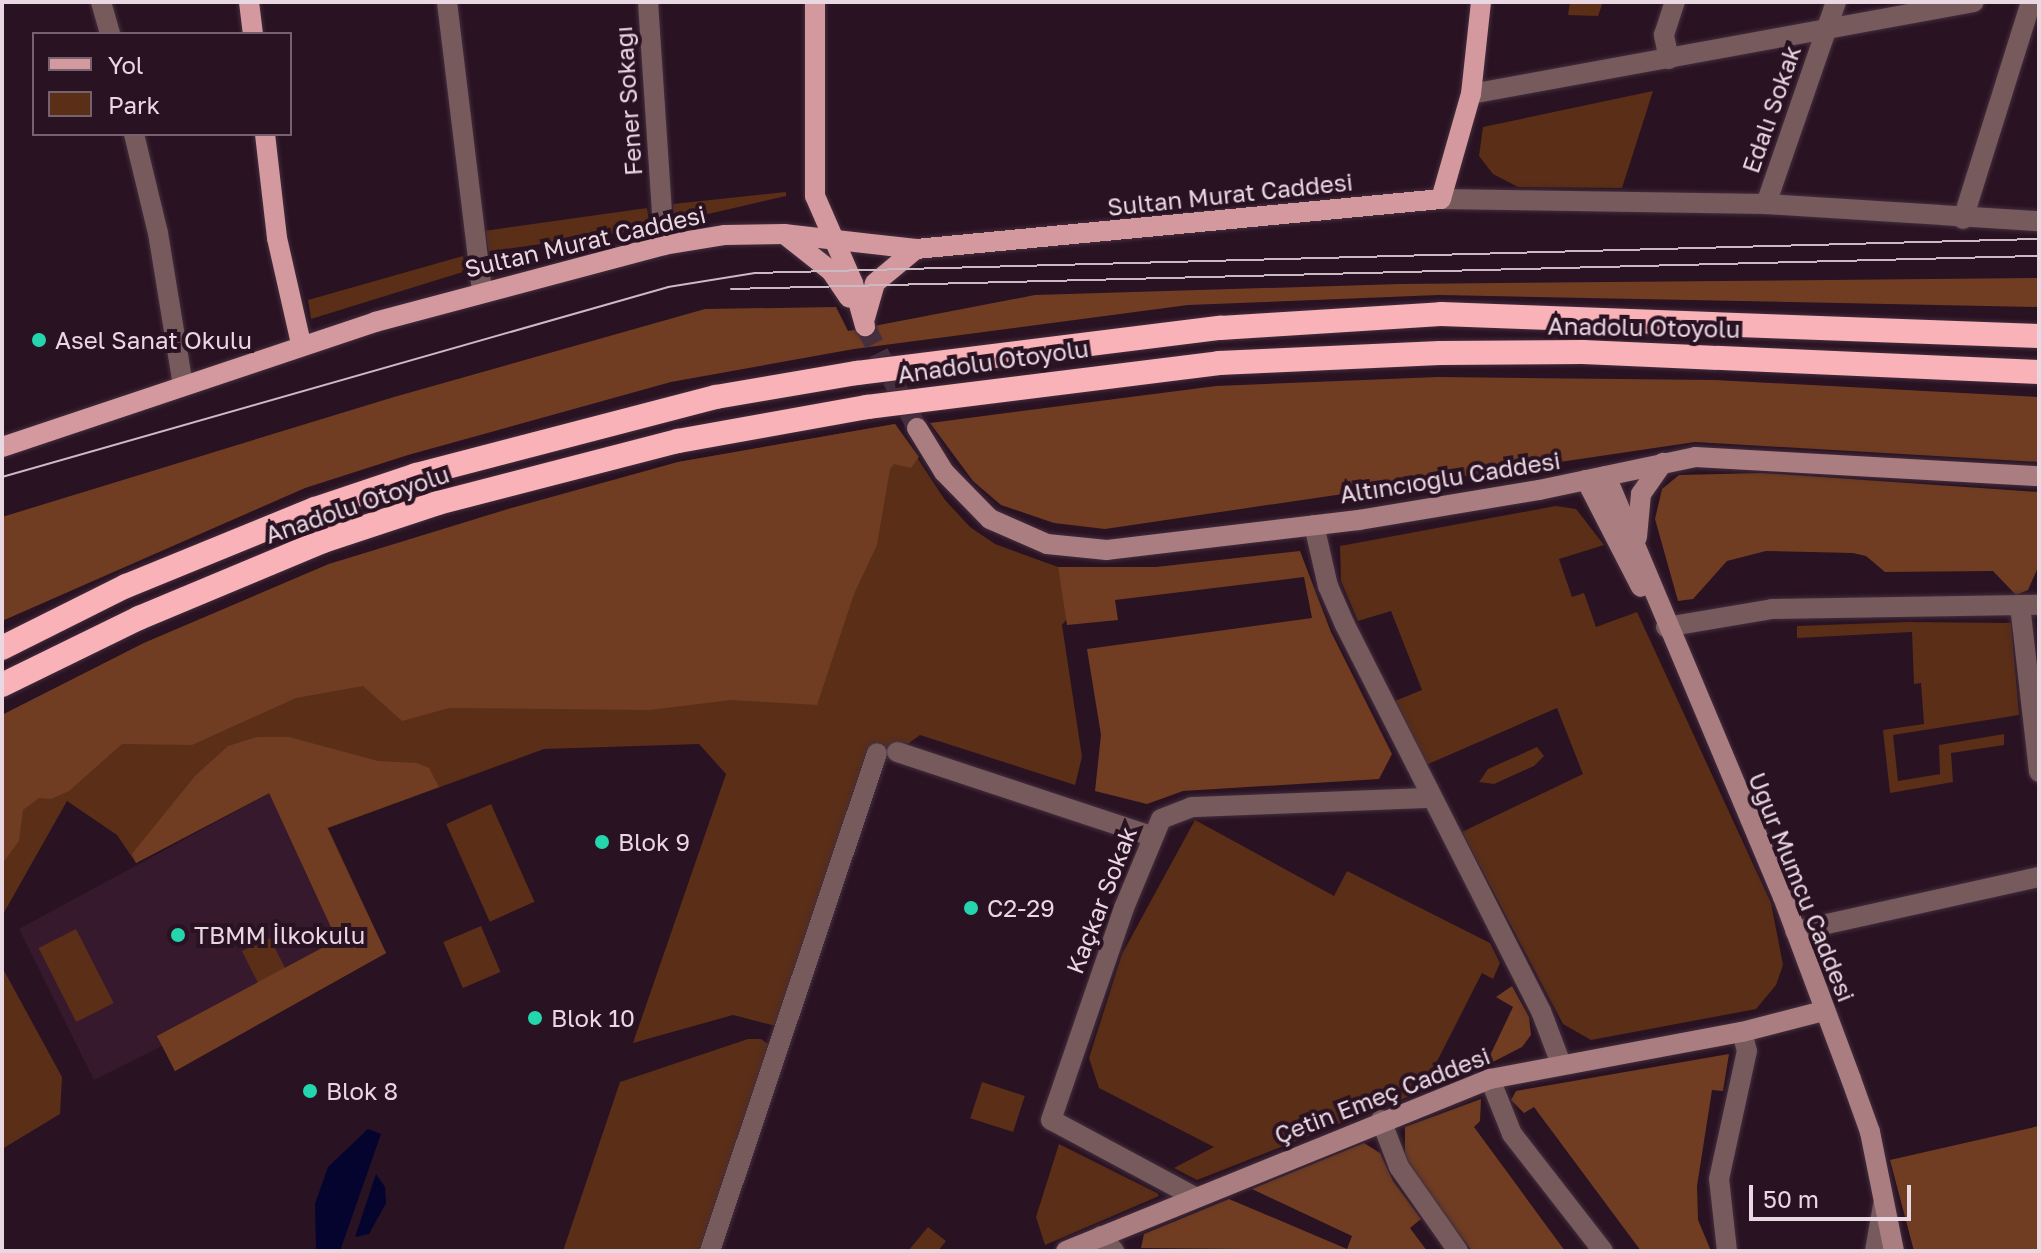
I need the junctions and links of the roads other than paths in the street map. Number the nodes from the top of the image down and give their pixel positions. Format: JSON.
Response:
{"nodes":[{"id":1,"x":101,"y":2,"type":"edge"},
{"id":2,"x":249,"y":2,"type":"edge"},
{"id":3,"x":447,"y":2,"type":"edge"},
{"id":4,"x":648,"y":2,"type":"edge"},
{"id":5,"x":815,"y":2,"type":"edge"},
{"id":6,"x":1481,"y":2,"type":"edge"},
{"id":7,"x":1675,"y":2,"type":"edge"},
{"id":8,"x":1836,"y":2,"type":"edge"},
{"id":9,"x":1974,"y":2,"type":"edge"},
{"id":10,"x":2031,"y":2,"type":"edge"},
{"id":11,"x":109,"y":32,"type":"edge"},
{"id":12,"x":253,"y":32,"type":"edge"},
{"id":13,"x":1825,"y":32,"type":"junction"},
{"id":14,"x":1669,"y":59,"type":"junction"},
{"id":15,"x":1471,"y":94,"type":"junction"},
{"id":16,"x":134,"y":136,"type":"edge"},
{"id":17,"x":265,"y":136,"type":"edge"},
{"id":18,"x":1441,"y":199,"type":"junction"},
{"id":19,"x":1766,"y":204,"type":"junction"},
{"id":20,"x":1963,"y":219,"type":"junction"},
{"id":21,"x":2039,"y":221,"type":"edge"},
{"id":22,"x":784,"y":234,"type":"junction"},
{"id":23,"x":833,"y":237,"type":"junction"},
{"id":24,"x":664,"y":245,"type":"junction"},
{"id":25,"x":916,"y":249,"type":"junction"},
{"id":26,"x":482,"y":290,"type":"junction"},
{"id":27,"x":865,"y":326,"type":"junction"},
{"id":28,"x":2039,"y":336,"type":"edge"},
{"id":29,"x":301,"y":344,"type":"junction"},
{"id":30,"x":2039,"y":372,"type":"edge"},
{"id":31,"x":183,"y":386,"type":"junction"},
{"id":32,"x":917,"y":428,"type":"tunnel mouth"},
{"id":33,"x":2,"y":447,"type":"edge"},
{"id":34,"x":1663,"y":463,"type":"junction"},
{"id":35,"x":2039,"y":476,"type":"edge"},
{"id":36,"x":1596,"y":478,"type":"junction"},
{"id":37,"x":1314,"y":525,"type":"junction"},
{"id":38,"x":1637,"y":541,"type":"junction"},
{"id":39,"x":2030,"y":605,"type":"edge"},
{"id":40,"x":1666,"y":627,"type":"junction"},
{"id":41,"x":2,"y":648,"type":"edge"},
{"id":42,"x":2,"y":685,"type":"edge"},
{"id":43,"x":2039,"y":772,"type":"edge"},
{"id":44,"x":1429,"y":798,"type":"junction"},
{"id":45,"x":1151,"y":836,"type":"junction"},
{"id":46,"x":2039,"y":877,"type":"edge"},
{"id":47,"x":1795,"y":931,"type":"junction"},
{"id":48,"x":1823,"y":1011,"type":"junction"},
{"id":49,"x":1742,"y":1032,"type":"junction"},
{"id":50,"x":1561,"y":1064,"type":"junction"},
{"id":51,"x":1490,"y":1079,"type":"junction"},
{"id":52,"x":1381,"y":1120,"type":"junction"},
{"id":53,"x":1193,"y":1196,"type":"junction"},
{"id":54,"x":1883,"y":1205,"type":"junction"},
{"id":55,"x":1107,"y":1243,"type":"edge"},
{"id":56,"x":710,"y":1251,"type":"edge"},
{"id":57,"x":1066,"y":1251,"type":"edge"},
{"id":58,"x":1458,"y":1251,"type":"edge"},
{"id":59,"x":1603,"y":1251,"type":"edge"},
{"id":60,"x":1727,"y":1251,"type":"edge"},
{"id":61,"x":1875,"y":1251,"type":"edge"},
{"id":62,"x":1894,"y":1251,"type":"edge"}],
"edges":[{"from":1,"to":11,"type":"street"},
{"from":2,"to":12,"type":"main road"},
{"from":3,"to":26,"type":"street"},
{"from":4,"to":24,"type":"street","name":"Fener Sokağı"},
{"from":5,"to":23,"type":"main road"},
{"from":6,"to":15,"type":"main road"},
{"from":7,"to":14,"type":"street"},
{"from":8,"to":13,"type":"street","name":"Edalı Sokak"},
{"from":9,"to":13,"type":"street"},
{"from":10,"to":20,"type":"street"},
{"from":13,"to":14,"type":"street"},
{"from":13,"to":19,"type":"street","name":"Edalı Sokak"},
{"from":14,"to":15,"type":"street"},
{"from":15,"to":18,"type":"main road"},
{"from":16,"to":31,"type":"street"},
{"from":17,"to":29,"type":"main road"},
{"from":18,"to":19,"type":"street"},
{"from":18,"to":25,"type":"main road","name":"Sultan Murat Caddesi"},
{"from":19,"to":20,"type":"street"},
{"from":20,"to":21,"type":"street"},
{"from":22,"to":23,"type":"main road","name":"Sultan Murat Caddesi"},
{"from":22,"to":24,"type":"main road","name":"Sultan Murat Caddesi"},
{"from":22,"to":27,"type":"main road"},
{"from":23,"to":25,"type":"main road","name":"Sultan Murat Caddesi"},
{"from":23,"to":27,"type":"main road"},
{"from":24,"to":26,"type":"main road","name":"Sultan Murat Caddesi"},
{"from":25,"to":27,"type":"main road"},
{"from":26,"to":29,"type":"main road","name":"Sultan Murat Caddesi"},
{"from":28,"to":41,"type":"highway","name":"Anadolu Otoyolu"},
{"from":29,"to":31,"type":"main road","name":"Sultan Murat Caddesi"},
{"from":30,"to":42,"type":"highway","name":"Anadolu Otoyolu"},
{"from":31,"to":33,"type":"main road","name":"Sultan Murat Caddesi"},
{"from":32,"to":37,"type":"street","name":"Altıncıoğlu Caddesi"},
{"from":34,"to":35,"type":"street","name":"Altıncıoğlu Caddesi"},
{"from":34,"to":36,"type":"street","name":"Altıncıoğlu Caddesi"},
{"from":34,"to":38,"type":"street"},
{"from":36,"to":37,"type":"street","name":"Altıncıoğlu Caddesi"},
{"from":36,"to":38,"type":"street"},
{"from":36,"to":40,"type":"street"},
{"from":37,"to":44,"type":"street"},
{"from":38,"to":40,"type":"street"},
{"from":39,"to":40,"type":"street"},
{"from":39,"to":43,"type":"street"},
{"from":40,"to":47,"type":"street","name":"Uğur Mumcu Caddesi"},
{"from":44,"to":45,"type":"street","name":"Kaçkar Sokak"},
{"from":44,"to":50,"type":"street"},
{"from":45,"to":53,"type":"street","name":"Kaçkar Sokak"},
{"from":45,"to":56,"type":"street"},
{"from":46,"to":47,"type":"street"},
{"from":47,"to":48,"type":"street","name":"Uğur Mumcu Caddesi"},
{"from":48,"to":49,"type":"street","name":"Çetin Emeç Caddesi"},
{"from":48,"to":54,"type":"street","name":"Uğur Mumcu Caddesi"},
{"from":49,"to":50,"type":"street","name":"Çetin Emeç Caddesi"},
{"from":49,"to":60,"type":"street"},
{"from":50,"to":51,"type":"street","name":"Çetin Emeç Caddesi"},
{"from":51,"to":52,"type":"street","name":"Çetin Emeç Caddesi"},
{"from":51,"to":59,"type":"street"},
{"from":52,"to":53,"type":"street","name":"Çetin Emeç Caddesi"},
{"from":52,"to":58,"type":"street"},
{"from":53,"to":55,"type":"street","name":"Çetin Emeç Caddesi"},
{"from":54,"to":61,"type":"street"},
{"from":54,"to":62,"type":"street","name":"Uğur Mumcu Caddesi"},
{"from":55,"to":57,"type":"street","name":"Çetin Emeç Caddesi"}]}
